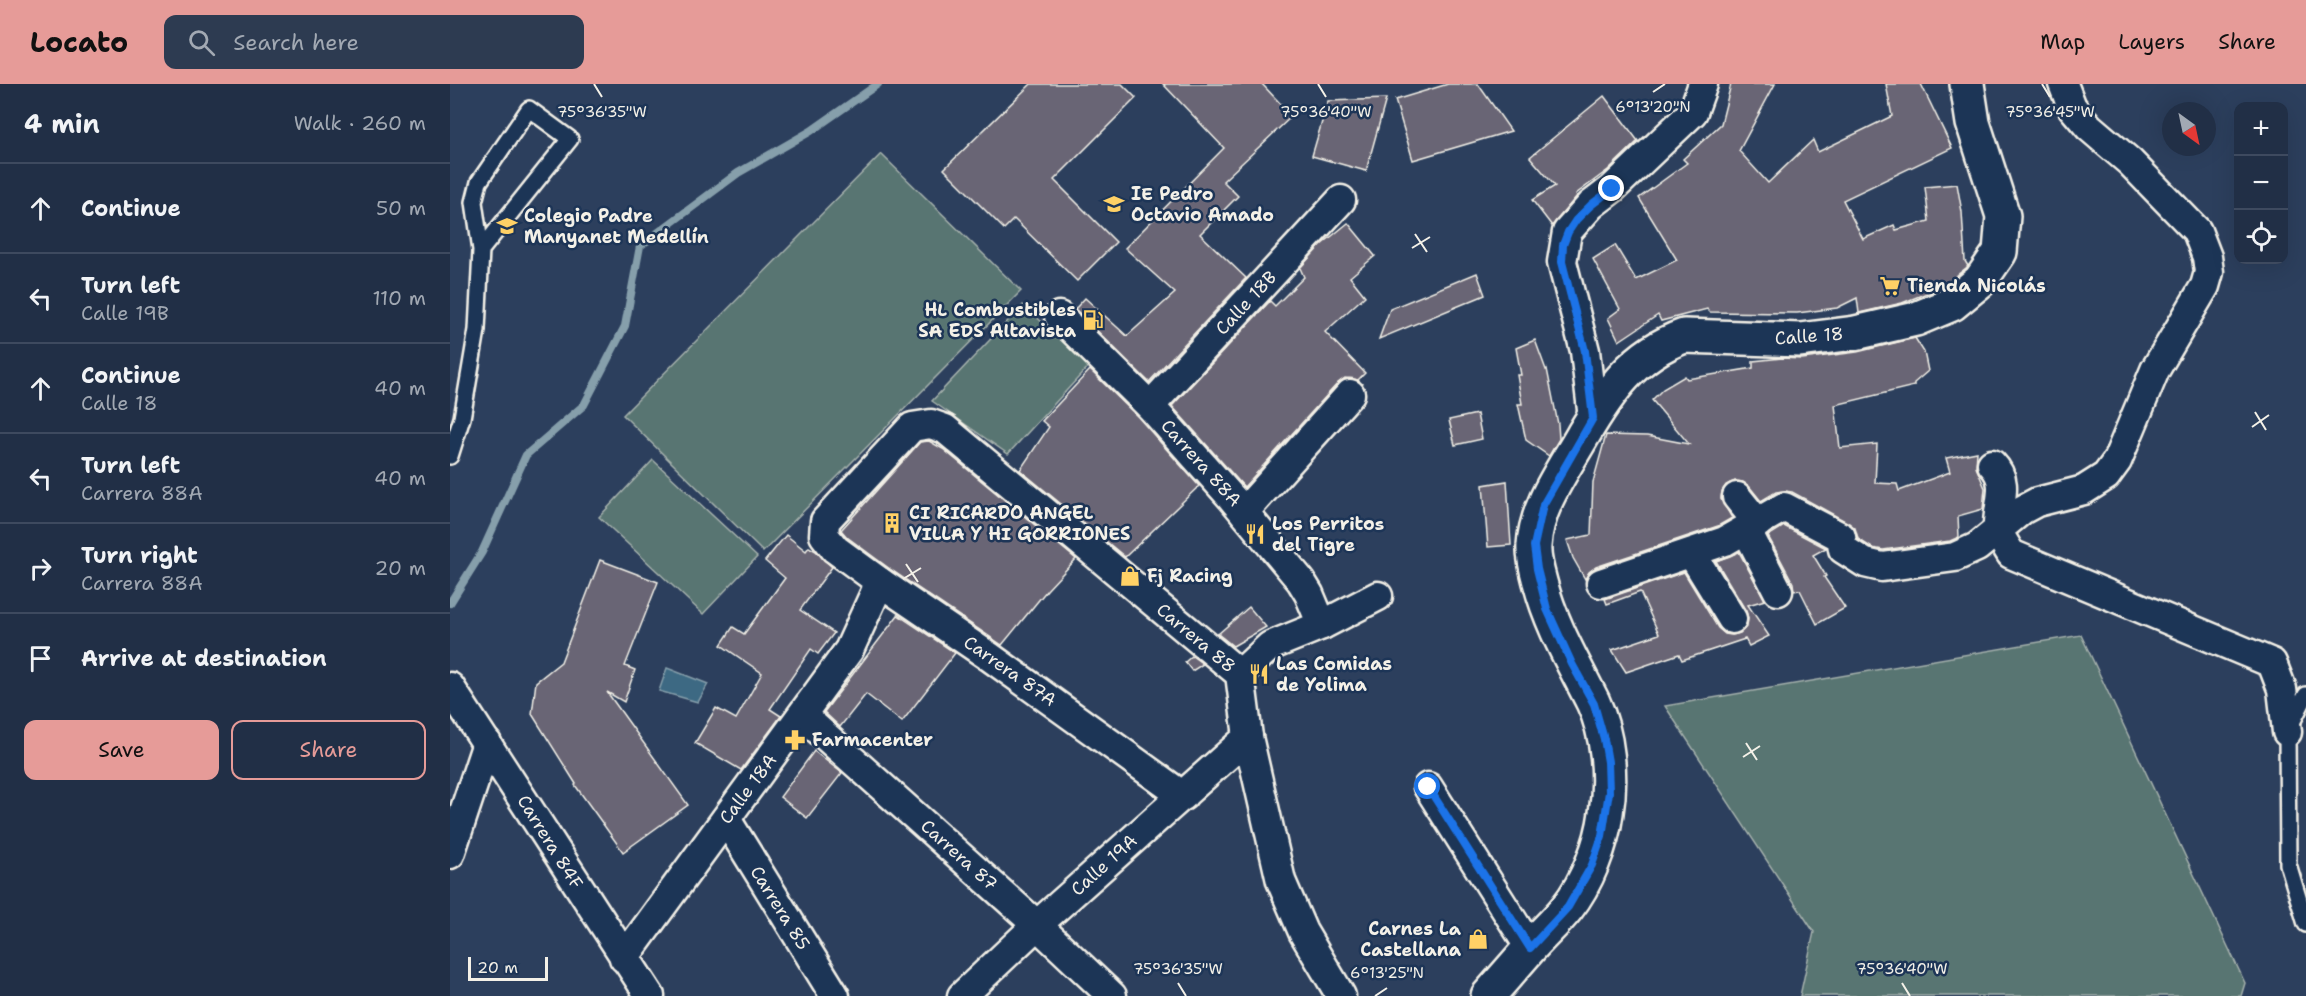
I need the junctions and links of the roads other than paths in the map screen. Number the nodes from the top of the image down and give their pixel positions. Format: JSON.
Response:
{"nodes":[{"id":1,"x":1703,"y":84,"type":"edge"},
{"id":2,"x":1967,"y":84,"type":"edge"},
{"id":3,"x":2063,"y":84,"type":"edge"},
{"id":4,"x":1341,"y":200,"type":"dead end"},
{"id":5,"x":481,"y":250,"type":"junction"},
{"id":6,"x":1065,"y":315,"type":"dead end"},
{"id":7,"x":1350,"y":394,"type":"dead end"},
{"id":8,"x":1150,"y":406,"type":"junction"},
{"id":9,"x":1593,"y":418,"type":"junction"},
{"id":10,"x":450,"y":456,"type":"edge"},
{"id":11,"x":1992,"y":464,"type":"dead end"},
{"id":12,"x":1737,"y":497,"type":"dead end"},
{"id":13,"x":1244,"y":512,"type":"junction"},
{"id":14,"x":1752,"y":526,"type":"junction"},
{"id":15,"x":1998,"y":530,"type":"junction"},
{"id":16,"x":835,"y":549,"type":"joint"},
{"id":17,"x":1692,"y":554,"type":"junction"},
{"id":18,"x":880,"y":582,"type":"junction"},
{"id":19,"x":1601,"y":583,"type":"dead end"},
{"id":20,"x":1778,"y":591,"type":"dead end"},
{"id":21,"x":1378,"y":596,"type":"dead end"},
{"id":22,"x":1732,"y":619,"type":"dead end"},
{"id":23,"x":1322,"y":625,"type":"junction"},
{"id":24,"x":1240,"y":674,"type":"junction"},
{"id":25,"x":450,"y":687,"type":"edge"},
{"id":26,"x":2306,"y":695,"type":"edge"},
{"id":27,"x":803,"y":716,"type":"junction"},
{"id":28,"x":2287,"y":732,"type":"junction"},
{"id":29,"x":1248,"y":737,"type":"junction"},
{"id":30,"x":487,"y":743,"type":"junction"},
{"id":31,"x":1428,"y":787,"type":"dead end"},
{"id":32,"x":1183,"y":796,"type":"junction"},
{"id":33,"x":726,"y":819,"type":"junction"},
{"id":34,"x":450,"y":854,"type":"edge"},
{"id":35,"x":2306,"y":924,"type":"edge"},
{"id":36,"x":1037,"y":925,"type":"junction"},
{"id":37,"x":1530,"y":948,"type":"junction"},
{"id":38,"x":624,"y":958,"type":"junction"},
{"id":39,"x":650,"y":996,"type":"edge"},
{"id":40,"x":835,"y":996,"type":"edge"},
{"id":41,"x":962,"y":996,"type":"edge"},
{"id":42,"x":1112,"y":996,"type":"edge"},
{"id":43,"x":1341,"y":996,"type":"edge"},
{"id":44,"x":1488,"y":996,"type":"edge"}],
"edges":[{"from":1,"to":9,"type":"street"},
{"from":2,"to":9,"type":"street","name":"Calle 18"},
{"from":3,"to":15,"type":"street"},
{"from":4,"to":8,"type":"street","name":"Calle 18B"},
{"from":5,"to":5,"type":"lane"},
{"from":5,"to":10,"type":"lane"},
{"from":6,"to":8,"type":"street","name":"Carrera 88A"},
{"from":7,"to":13,"type":"street"},
{"from":8,"to":13,"type":"street","name":"Carrera 88A"},
{"from":9,"to":37,"type":"street","name":"Calle 18"},
{"from":11,"to":15,"type":"street"},
{"from":12,"to":14,"type":"street"},
{"from":13,"to":23,"type":"street","name":"Carrera 88A"},
{"from":14,"to":15,"type":"street"},
{"from":14,"to":17,"type":"street"},
{"from":14,"to":20,"type":"street"},
{"from":15,"to":28,"type":"street"},
{"from":16,"to":18,"type":"street","name":"Carrera 87A"},
{"from":16,"to":24,"type":"street","name":"Carrera 88"},
{"from":17,"to":19,"type":"street"},
{"from":17,"to":22,"type":"street"},
{"from":18,"to":27,"type":"street","name":"Calle 18A"},
{"from":18,"to":32,"type":"street","name":"Carrera 87A"},
{"from":21,"to":23,"type":"street"},
{"from":23,"to":24,"type":"street"},
{"from":24,"to":29,"type":"street","name":"Carrera 88"},
{"from":25,"to":30,"type":"street","name":"Carrera 84F"},
{"from":26,"to":28,"type":"lane"},
{"from":27,"to":33,"type":"street","name":"Calle 18A"},
{"from":27,"to":36,"type":"street","name":"Carrera 87"},
{"from":28,"to":35,"type":"lane"},
{"from":29,"to":32,"type":"street","name":"Calle 19A"},
{"from":29,"to":43,"type":"street","name":"Carrera 88"},
{"from":30,"to":34,"type":"street"},
{"from":30,"to":38,"type":"street","name":"Carrera 84F"},
{"from":31,"to":37,"type":"street"},
{"from":32,"to":36,"type":"street","name":"Calle 19A"},
{"from":33,"to":38,"type":"street","name":"Calle 18A"},
{"from":33,"to":40,"type":"street","name":"Carrera 85"},
{"from":36,"to":41,"type":"street","name":"Calle 19A"},
{"from":36,"to":42,"type":"street","name":"Carrera 87"},
{"from":37,"to":44,"type":"street"},
{"from":38,"to":39,"type":"street","name":"Carrera 84F"}]}
